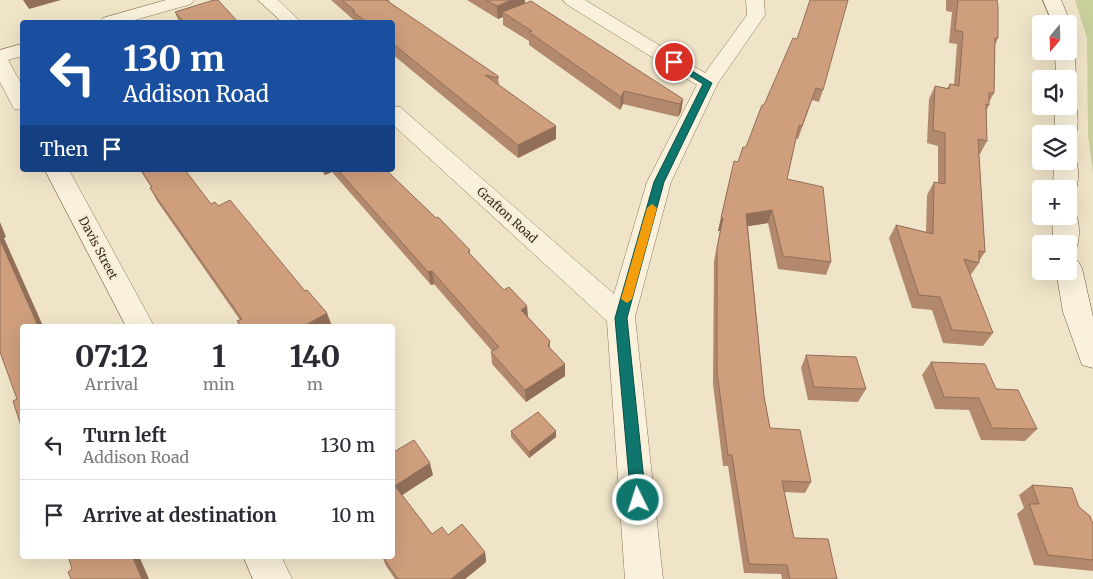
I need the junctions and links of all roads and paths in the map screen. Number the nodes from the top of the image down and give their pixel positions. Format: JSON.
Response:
{"nodes":[{"id":1,"x":185,"y":0,"type":"edge"},
{"id":2,"x":267,"y":0,"type":"edge"},
{"id":3,"x":572,"y":0,"type":"edge"},
{"id":4,"x":756,"y":0,"type":"edge"},
{"id":5,"x":1052,"y":0,"type":"edge"},
{"id":6,"x":162,"y":3,"type":"edge"},
{"id":7,"x":1058,"y":15,"type":"edge"},
{"id":8,"x":115,"y":20,"type":"edge"},
{"id":9,"x":290,"y":20,"type":"edge"},
{"id":10,"x":20,"y":51,"type":"edge"},
{"id":11,"x":0,"y":56,"type":"edge"},
{"id":12,"x":0,"y":62,"type":"edge"},
{"id":13,"x":708,"y":83,"type":"junction"},
{"id":14,"x":20,"y":100,"type":"edge"},
{"id":15,"x":395,"y":115,"type":"edge"},
{"id":16,"x":58,"y":172,"type":"edge"},
{"id":17,"x":1071,"y":280,"type":"edge"},
{"id":18,"x":621,"y":318,"type":"junction"},
{"id":19,"x":139,"y":324,"type":"edge"},
{"id":20,"x":1093,"y":356,"type":"edge"},
{"id":21,"x":263,"y":559,"type":"edge"},
{"id":22,"x":273,"y":579,"type":"edge"},
{"id":23,"x":644,"y":579,"type":"edge"}],
"edges":[{"from":1,"to":6,"type":"street"},
{"from":2,"to":9,"type":"street"},
{"from":3,"to":13,"type":"street"},
{"from":4,"to":13,"type":"street"},
{"from":5,"to":7,"type":"street"},
{"from":6,"to":8,"type":"street"},
{"from":10,"to":11,"type":"street"},
{"from":12,"to":14,"type":"street"},
{"from":13,"to":18,"type":"street"},
{"from":15,"to":18,"type":"street","name":"Grafton Road"},
{"from":16,"to":19,"type":"street","name":"Davis Street"},
{"from":17,"to":20,"type":"street"},
{"from":18,"to":23,"type":"street"},
{"from":21,"to":22,"type":"street"}]}
